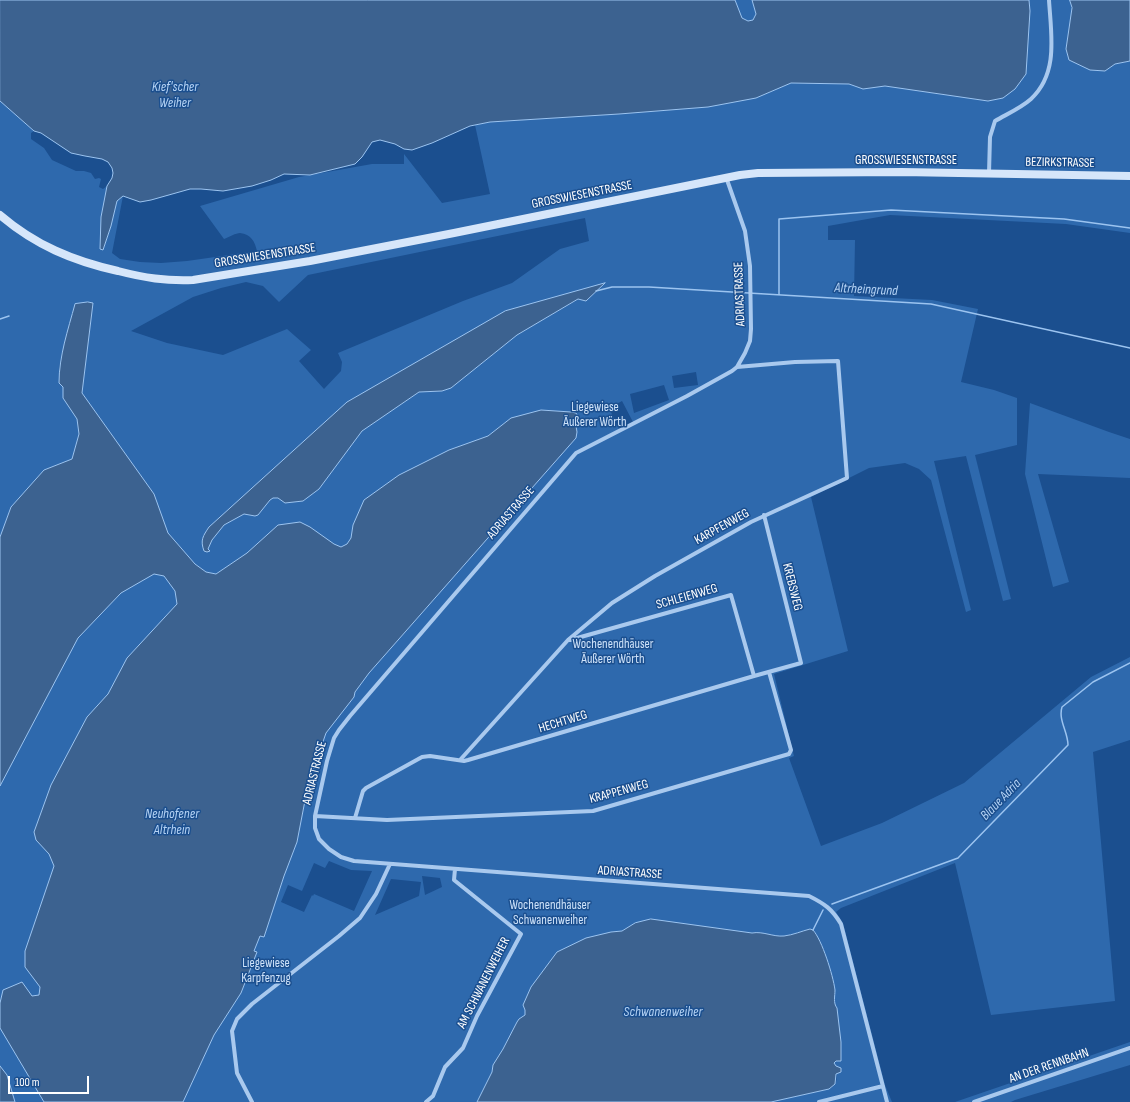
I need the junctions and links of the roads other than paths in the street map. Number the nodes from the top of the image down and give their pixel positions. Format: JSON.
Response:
{"nodes":[{"id":1,"x":1049,"y":0,"type":"edge"},
{"id":2,"x":989,"y":173,"type":"junction"},
{"id":3,"x":1130,"y":176,"type":"edge"},
{"id":4,"x":726,"y":177,"type":"junction"},
{"id":5,"x":0,"y":215,"type":"edge"},
{"id":6,"x":737,"y":367,"type":"junction"},
{"id":7,"x":764,"y":515,"type":"junction"},
{"id":8,"x":568,"y":640,"type":"junction"},
{"id":9,"x":801,"y":663,"type":"joint"},
{"id":10,"x":769,"y":672,"type":"junction"},
{"id":11,"x":754,"y":676,"type":"junction"},
{"id":12,"x":460,"y":760,"type":"junction"},
{"id":13,"x":315,"y":816,"type":"junction"},
{"id":14,"x":355,"y":818,"type":"junction"},
{"id":15,"x":390,"y":864,"type":"junction"},
{"id":16,"x":455,"y":869,"type":"junction"},
{"id":17,"x":1130,"y":1048,"type":"edge"},
{"id":18,"x":883,"y":1086,"type":"junction"},
{"id":19,"x":252,"y":1102,"type":"edge"},
{"id":20,"x":426,"y":1102,"type":"edge"},
{"id":21,"x":819,"y":1102,"type":"edge"},
{"id":22,"x":887,"y":1102,"type":"edge"},
{"id":23,"x":974,"y":1102,"type":"edge"}],
"edges":[{"from":1,"to":2,"type":"street"},
{"from":2,"to":3,"type":"street","name":"BEZIRKSTRASSE"},
{"from":2,"to":4,"type":"street","name":"GROSSWIESENSTRASSE"},
{"from":4,"to":5,"type":"street","name":"GROSSWIESENSTRASSE"},
{"from":4,"to":6,"type":"street","name":"ADRIASTRASSE"},
{"from":6,"to":7,"type":"street","name":"KARPFENWEG"},
{"from":6,"to":13,"type":"street","name":"ADRIASTRASSE"},
{"from":7,"to":8,"type":"street","name":"KARPFENWEG"},
{"from":7,"to":9,"type":"street","name":"KREBSWEG"},
{"from":8,"to":11,"type":"street","name":"SCHLEIENWEG"},
{"from":8,"to":12,"type":"street","name":"KARPFENWEG"},
{"from":9,"to":10,"type":"street","name":"HECHTWEG"},
{"from":10,"to":11,"type":"street","name":"HECHTWEG"},
{"from":10,"to":14,"type":"street","name":"KRAPPENWEG"},
{"from":11,"to":12,"type":"street","name":"HECHTWEG"},
{"from":12,"to":14,"type":"street","name":"HECHTWEG"},
{"from":13,"to":14,"type":"street","name":"KRAPPENWEG"},
{"from":13,"to":15,"type":"street","name":"ADRIASTRASSE"},
{"from":15,"to":16,"type":"street","name":"ADRIASTRASSE"},
{"from":15,"to":19,"type":"street"},
{"from":16,"to":18,"type":"street","name":"ADRIASTRASSE"},
{"from":16,"to":20,"type":"street","name":"AM SCHWANENWEIHER"},
{"from":17,"to":23,"type":"street","name":"AN DER RENNBAHN"},
{"from":18,"to":21,"type":"street"},
{"from":18,"to":22,"type":"street","name":"ADRIASTRASSE"}]}
